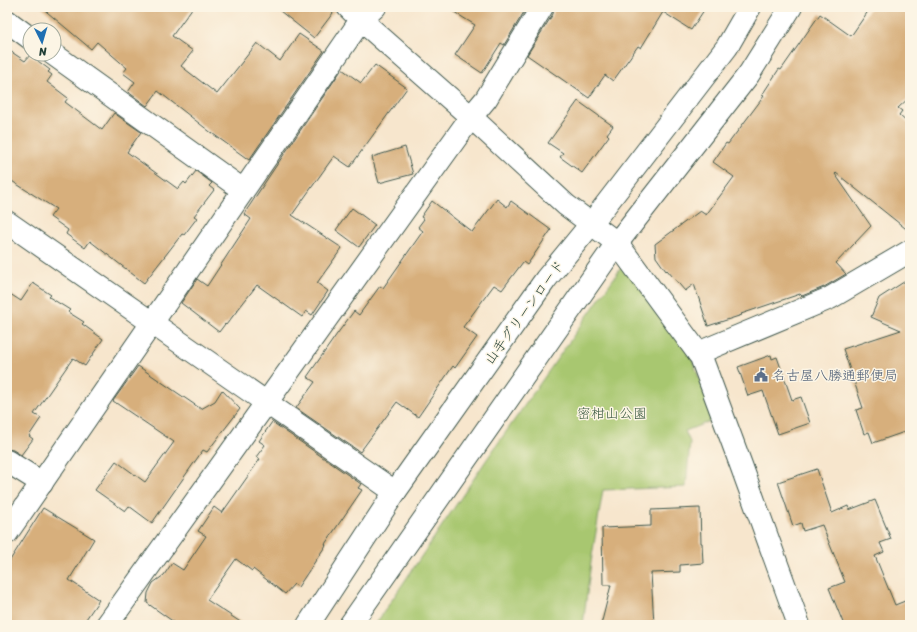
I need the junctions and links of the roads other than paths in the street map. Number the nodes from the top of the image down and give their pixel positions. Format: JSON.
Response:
{"nodes":[{"id":1,"x":542,"y":7,"type":"edge"},
{"id":2,"x":750,"y":7,"type":"edge"},
{"id":3,"x":792,"y":7,"type":"edge"},
{"id":4,"x":361,"y":11,"type":"edge"},
{"id":5,"x":7,"y":21,"type":"edge"},
{"id":6,"x":22,"y":32,"type":"edge"},
{"id":7,"x":62,"y":60,"type":"edge"},
{"id":8,"x":471,"y":117,"type":"junction"},
{"id":9,"x":243,"y":190,"type":"junction"},
{"id":10,"x":7,"y":222,"type":"edge"},
{"id":11,"x":591,"y":224,"type":"junction"},
{"id":12,"x":617,"y":243,"type":"junction"},
{"id":13,"x":910,"y":252,"type":"edge"},
{"id":14,"x":152,"y":323,"type":"junction"},
{"id":15,"x":698,"y":353,"type":"junction"},
{"id":16,"x":266,"y":402,"type":"junction"},
{"id":17,"x":7,"y":461,"type":"edge"},
{"id":18,"x":42,"y":482,"type":"junction"},
{"id":19,"x":395,"y":492,"type":"junction"},
{"id":20,"x":7,"y":533,"type":"edge"},
{"id":21,"x":107,"y":625,"type":"edge"},
{"id":22,"x":308,"y":625,"type":"edge"},
{"id":23,"x":350,"y":625,"type":"edge"},
{"id":24,"x":799,"y":625,"type":"edge"}],
"edges":[{"from":1,"to":8,"type":"street"},
{"from":2,"to":11,"type":"street","name":"山手グリーンロード"},
{"from":3,"to":12,"type":"street"},
{"from":4,"to":8,"type":"street"},
{"from":4,"to":9,"type":"street"},
{"from":5,"to":6,"type":"street"},
{"from":7,"to":9,"type":"street"},
{"from":8,"to":11,"type":"street"},
{"from":8,"to":16,"type":"street"},
{"from":9,"to":14,"type":"street"},
{"from":10,"to":14,"type":"street"},
{"from":11,"to":12,"type":"street"},
{"from":11,"to":19,"type":"street","name":"山手グリーンロード"},
{"from":12,"to":15,"type":"street"},
{"from":12,"to":23,"type":"street"},
{"from":13,"to":15,"type":"street"},
{"from":14,"to":16,"type":"street"},
{"from":14,"to":18,"type":"street"},
{"from":15,"to":24,"type":"street"},
{"from":16,"to":19,"type":"street"},
{"from":16,"to":21,"type":"street"},
{"from":17,"to":18,"type":"street"},
{"from":18,"to":20,"type":"street"},
{"from":19,"to":22,"type":"street","name":"山手グリーンロード"}]}
